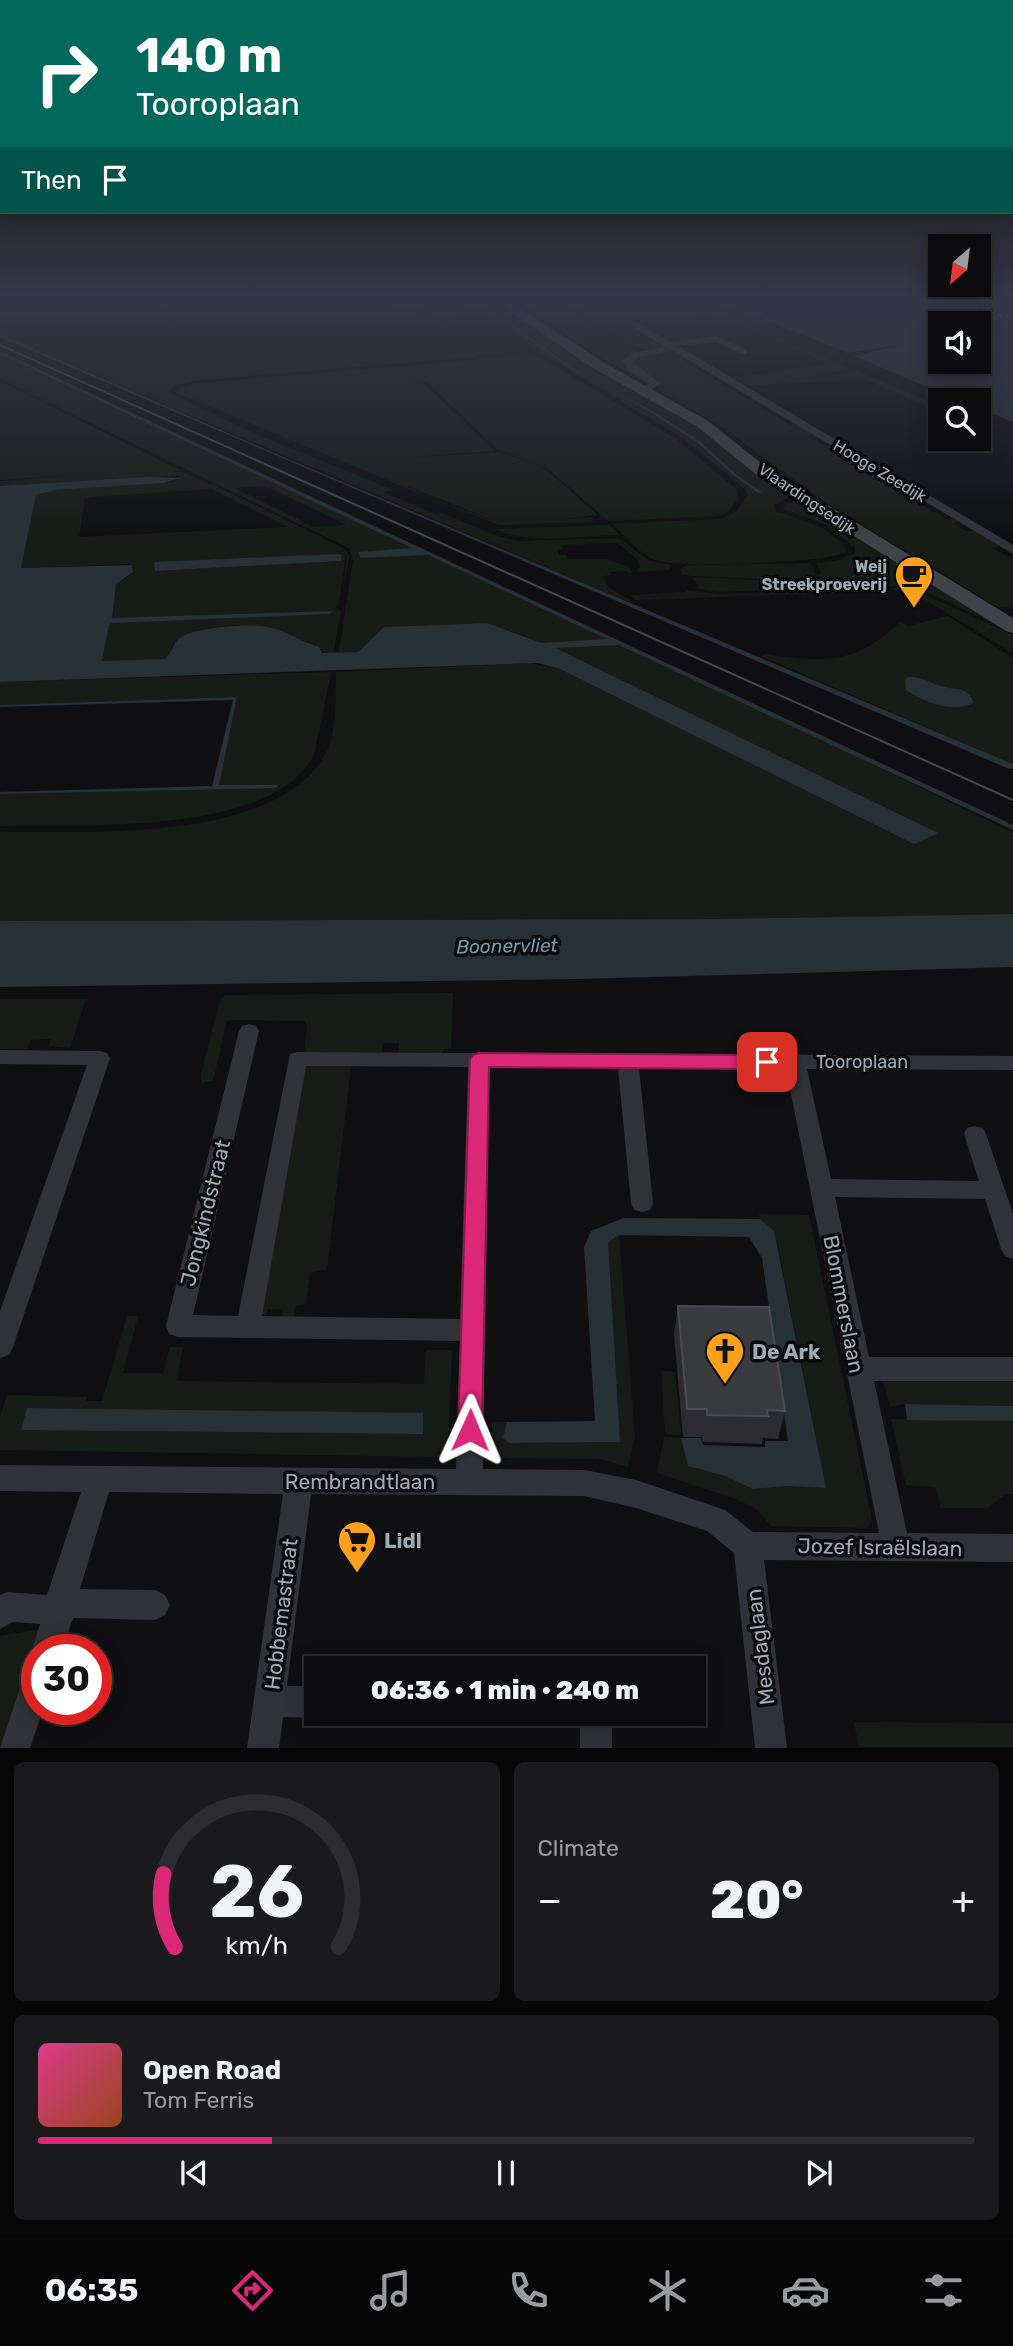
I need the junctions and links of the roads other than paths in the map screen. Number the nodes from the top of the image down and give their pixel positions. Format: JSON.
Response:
{"nodes":[{"id":1,"x":634,"y":381,"type":"edge"},
{"id":2,"x":640,"y":381,"type":"edge"},
{"id":3,"x":728,"y":381,"type":"edge"},
{"id":4,"x":644,"y":386,"type":"junction"},
{"id":5,"x":1013,"y":550,"type":"edge"},
{"id":6,"x":1013,"y":627,"type":"edge"},
{"id":7,"x":249,"y":1031,"type":"dead end"},
{"id":8,"x":0,"y":1057,"type":"edge"},
{"id":9,"x":479,"y":1060,"type":"junction"},
{"id":10,"x":628,"y":1061,"type":"junction"},
{"id":11,"x":795,"y":1062,"type":"junction"},
{"id":12,"x":1013,"y":1063,"type":"edge"},
{"id":13,"x":975,"y":1134,"type":"dead end"},
{"id":14,"x":821,"y":1188,"type":"junction"},
{"id":15,"x":993,"y":1191,"type":"junction"},
{"id":16,"x":642,"y":1202,"type":"dead end"},
{"id":17,"x":1013,"y":1249,"type":"edge"},
{"id":18,"x":248,"y":1327,"type":"junction"},
{"id":19,"x":472,"y":1330,"type":"junction"},
{"id":20,"x":3,"y":1332,"type":"edge"},
{"id":21,"x":857,"y":1369,"type":"junction"},
{"id":22,"x":1013,"y":1369,"type":"edge"},
{"id":23,"x":0,"y":1478,"type":"edge"},
{"id":24,"x":99,"y":1479,"type":"junction"},
{"id":25,"x":299,"y":1481,"type":"junction"},
{"id":26,"x":469,"y":1481,"type":"junction"},
{"id":27,"x":748,"y":1546,"type":"junction"},
{"id":28,"x":896,"y":1546,"type":"junction"},
{"id":29,"x":1013,"y":1548,"type":"edge"},
{"id":30,"x":155,"y":1605,"type":"dead end"},
{"id":31,"x":60,"y":1607,"type":"junction"},
{"id":32,"x":0,"y":1614,"type":"edge"},
{"id":33,"x":52,"y":1634,"type":"edge"},
{"id":34,"x":270,"y":1701,"type":"junction"},
{"id":35,"x":304,"y":1702,"type":"edge"},
{"id":36,"x":22,"y":1725,"type":"edge"},
{"id":37,"x":596,"y":1726,"type":"edge"},
{"id":38,"x":14,"y":1748,"type":"edge"},
{"id":39,"x":263,"y":1748,"type":"edge"},
{"id":40,"x":596,"y":1748,"type":"edge"},
{"id":41,"x":771,"y":1748,"type":"edge"}],
"edges":[{"from":1,"to":4,"type":"street","name":"Vlaardingsedijk"},
{"from":2,"to":4,"type":"street"},
{"from":3,"to":5,"type":"street","name":"Hooge Zeedijk"},
{"from":4,"to":6,"type":"street","name":"Vlaardingsedijk"},
{"from":7,"to":18,"type":"street","name":"Jongkindstraat"},
{"from":8,"to":20,"type":"street"},
{"from":9,"to":10,"type":"street","name":"Tooroplaan"},
{"from":9,"to":18,"type":"street","name":"Tooroplaan"},
{"from":9,"to":19,"type":"street"},
{"from":10,"to":11,"type":"street","name":"Tooroplaan"},
{"from":10,"to":16,"type":"street"},
{"from":11,"to":12,"type":"street","name":"Tooroplaan"},
{"from":11,"to":14,"type":"street","name":"Blommerslaan"},
{"from":13,"to":15,"type":"street"},
{"from":14,"to":15,"type":"street"},
{"from":14,"to":21,"type":"street","name":"Blommerslaan"},
{"from":15,"to":17,"type":"street"},
{"from":18,"to":19,"type":"street","name":"Jongkindstraat"},
{"from":19,"to":26,"type":"street"},
{"from":21,"to":22,"type":"street"},
{"from":21,"to":28,"type":"street","name":"Blommerslaan"},
{"from":23,"to":24,"type":"street","name":"Rembrandtlaan"},
{"from":24,"to":25,"type":"street","name":"Rembrandtlaan"},
{"from":24,"to":31,"type":"street"},
{"from":25,"to":26,"type":"street","name":"Rembrandtlaan"},
{"from":25,"to":34,"type":"street","name":"Hobbemastraat"},
{"from":26,"to":27,"type":"street","name":"Rembrandtlaan"},
{"from":27,"to":28,"type":"street","name":"Jozef Israëlslaan"},
{"from":27,"to":41,"type":"street","name":"Mesdaglaan"},
{"from":28,"to":29,"type":"street","name":"Jozef Israëlslaan"},
{"from":30,"to":31,"type":"street"},
{"from":31,"to":32,"type":"street"},
{"from":31,"to":33,"type":"street"},
{"from":34,"to":35,"type":"street"},
{"from":34,"to":39,"type":"street","name":"Hobbemastraat"},
{"from":36,"to":38,"type":"street"},
{"from":37,"to":40,"type":"street"}]}
